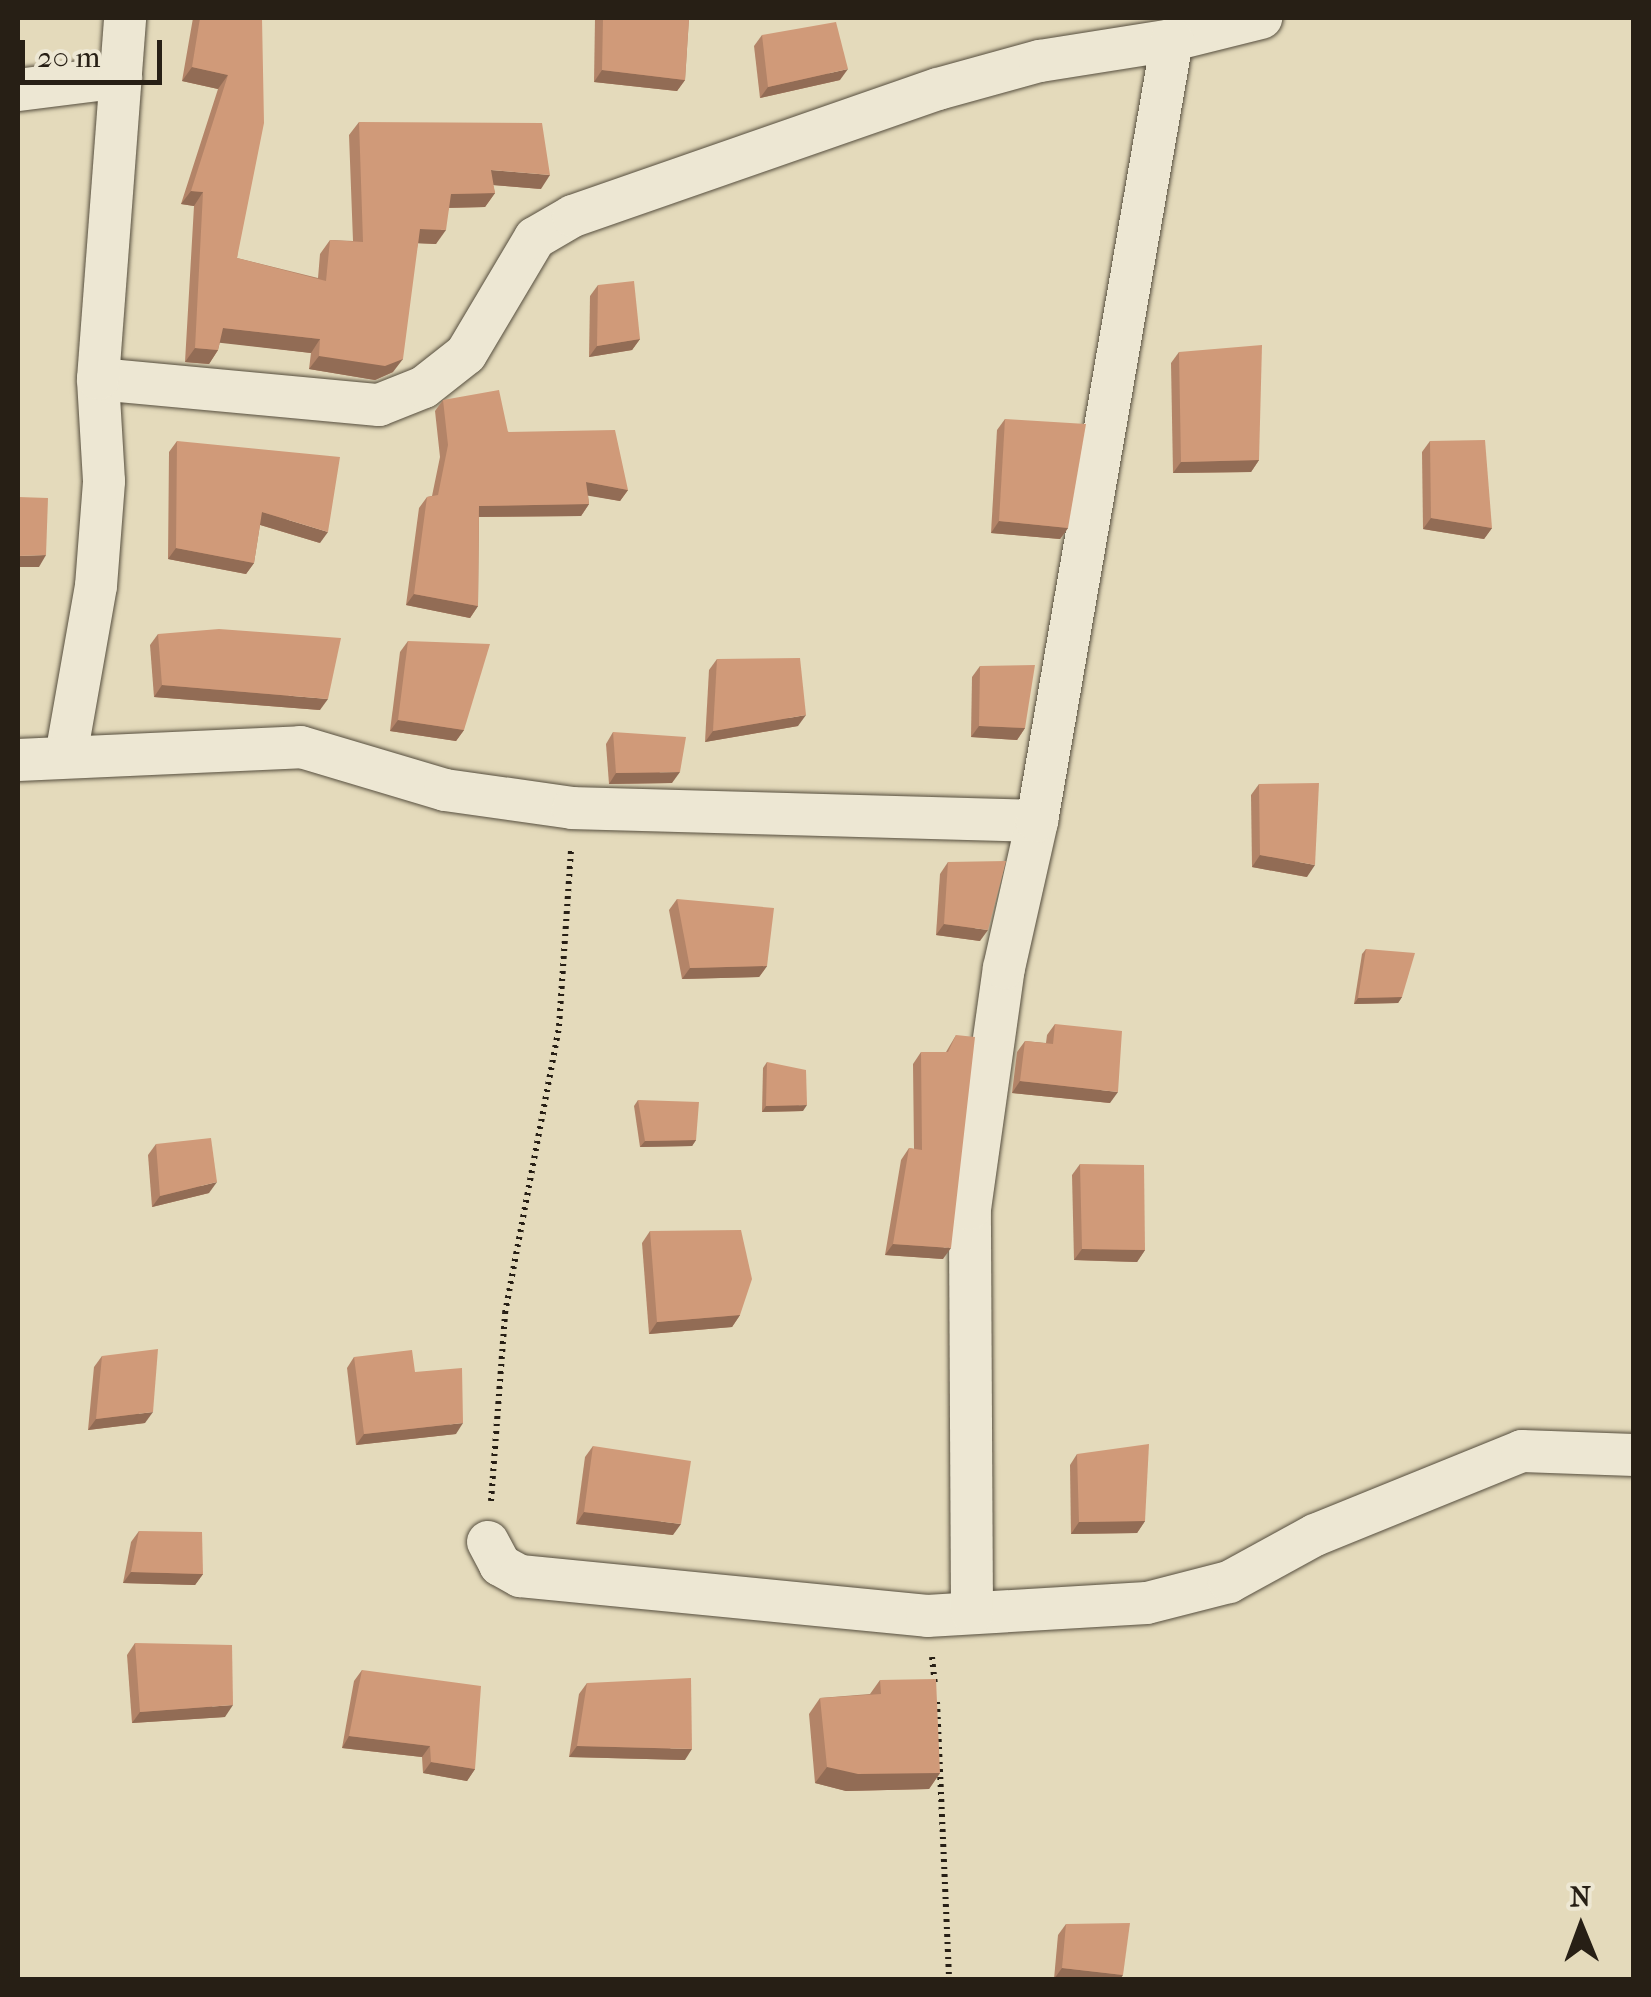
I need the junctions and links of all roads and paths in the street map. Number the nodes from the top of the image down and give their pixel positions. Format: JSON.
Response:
{"nodes":[{"id":1,"x":126,"y":18,"type":"edge"},
{"id":2,"x":1261,"y":18,"type":"edge"},
{"id":3,"x":1172,"y":40,"type":"junction"},
{"id":4,"x":121,"y":76,"type":"junction"},
{"id":5,"x":18,"y":90,"type":"edge"},
{"id":6,"x":98,"y":378,"type":"junction"},
{"id":7,"x":66,"y":756,"type":"junction"},
{"id":8,"x":18,"y":760,"type":"edge"},
{"id":9,"x":573,"y":808,"type":"junction"},
{"id":10,"x":1036,"y":821,"type":"junction"},
{"id":11,"x":1634,"y":1455,"type":"edge"},
{"id":12,"x":488,"y":1542,"type":"joint"},
{"id":13,"x":972,"y":1613,"type":"junction"},
{"id":14,"x":927,"y":1616,"type":"junction"},
{"id":15,"x":949,"y":1980,"type":"edge"}],
"edges":[{"from":1,"to":4,"type":"street"},
{"from":2,"to":3,"type":"street"},
{"from":3,"to":6,"type":"street"},
{"from":3,"to":10,"type":"street"},
{"from":4,"to":5,"type":"street"},
{"from":4,"to":6,"type":"street"},
{"from":6,"to":7,"type":"street"},
{"from":7,"to":8,"type":"street"},
{"from":7,"to":9,"type":"street"},
{"from":9,"to":10,"type":"street"},
{"from":9,"to":12,"type":"path"},
{"from":10,"to":13,"type":"street"},
{"from":11,"to":13,"type":"street"},
{"from":12,"to":14,"type":"street"},
{"from":13,"to":14,"type":"street"},
{"from":14,"to":15,"type":"path"}]}
